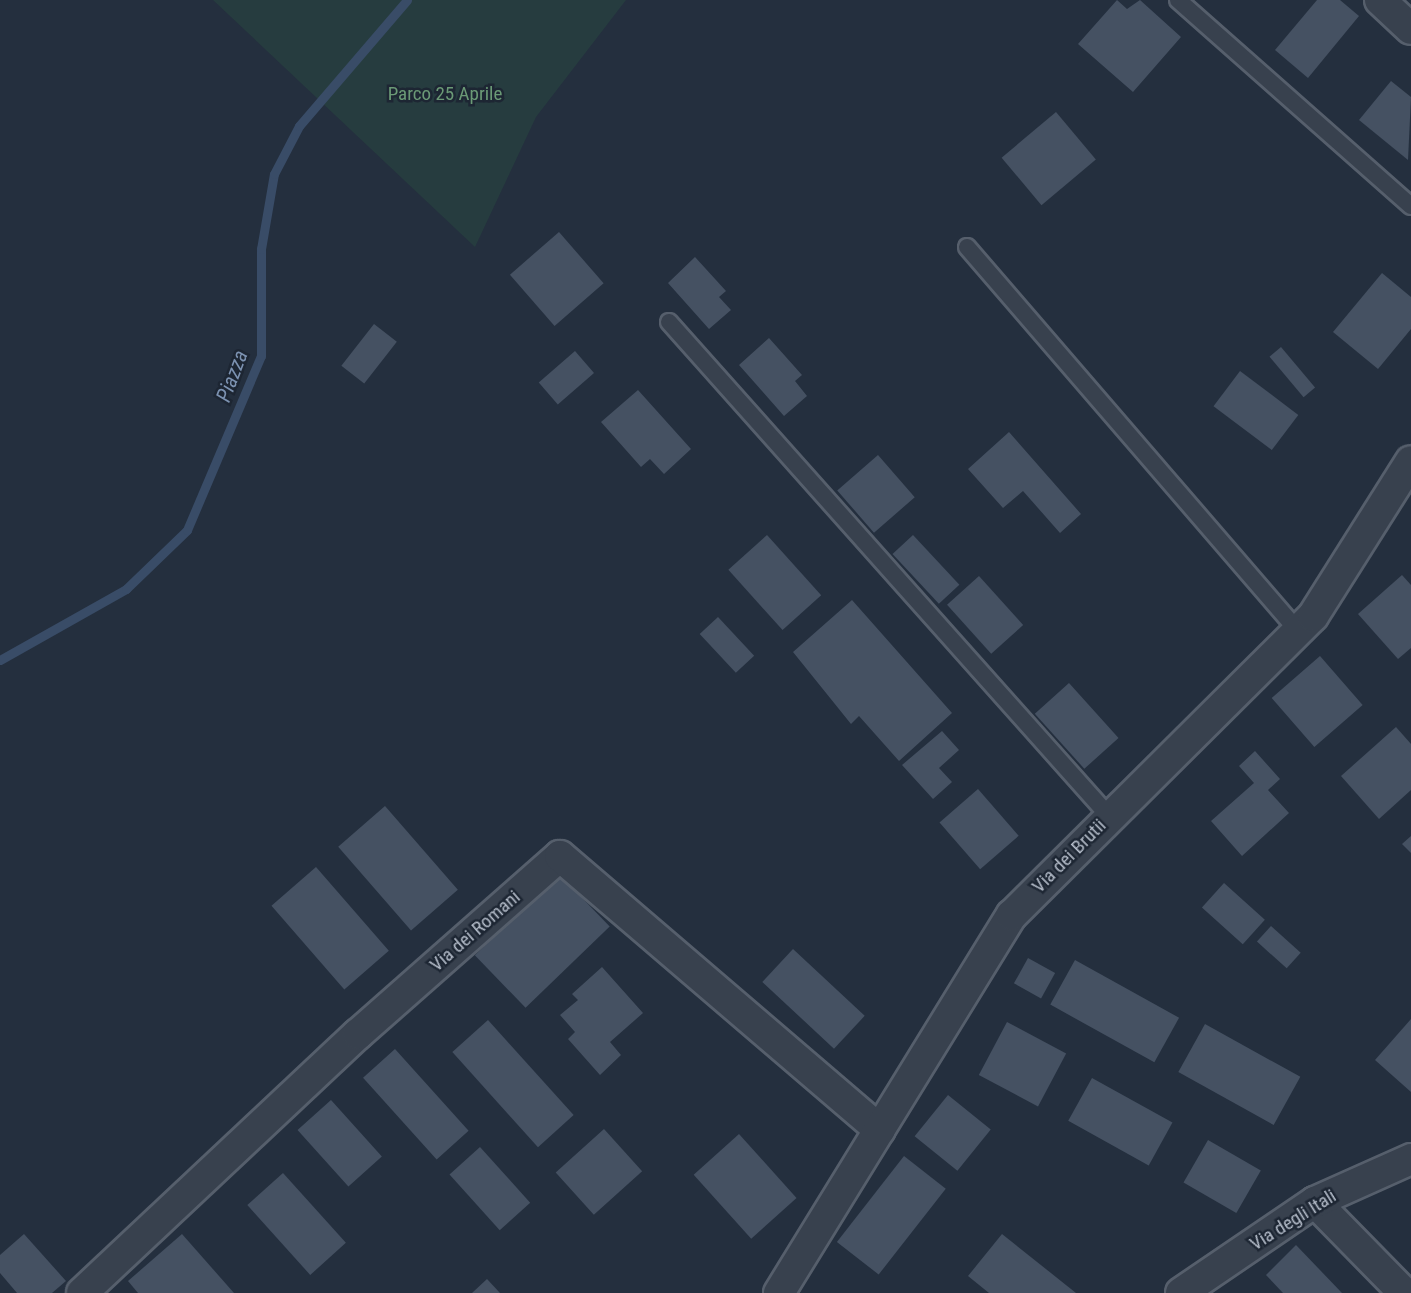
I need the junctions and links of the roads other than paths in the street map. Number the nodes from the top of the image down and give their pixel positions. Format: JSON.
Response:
{"nodes":[{"id":1,"x":1178,"y":0,"type":"edge"},
{"id":2,"x":1380,"y":0,"type":"edge"},
{"id":3,"x":1411,"y":29,"type":"edge"},
{"id":4,"x":1411,"y":206,"type":"edge"},
{"id":5,"x":967,"y":247,"type":"dead end"},
{"id":6,"x":669,"y":322,"type":"dead end"},
{"id":7,"x":1411,"y":461,"type":"edge"},
{"id":8,"x":1299,"y":632,"type":"junction"},
{"id":9,"x":1110,"y":816,"type":"junction"},
{"id":10,"x":880,"y":1130,"type":"junction"},
{"id":11,"x":1411,"y":1159,"type":"edge"},
{"id":12,"x":1315,"y":1202,"type":"junction"},
{"id":13,"x":82,"y":1293,"type":"edge"},
{"id":14,"x":779,"y":1293,"type":"edge"},
{"id":15,"x":1181,"y":1293,"type":"edge"},
{"id":16,"x":1405,"y":1293,"type":"edge"}],
"edges":[{"from":1,"to":4,"type":"lane"},
{"from":2,"to":3,"type":"street"},
{"from":5,"to":8,"type":"lane"},
{"from":6,"to":9,"type":"lane"},
{"from":7,"to":8,"type":"street","name":"Via dei Brutii"},
{"from":8,"to":9,"type":"street","name":"Via dei Brutii"},
{"from":9,"to":10,"type":"street","name":"Via dei Brutii"},
{"from":10,"to":13,"type":"street","name":"Via dei Romani"},
{"from":10,"to":14,"type":"street","name":"Via dei Brutii"},
{"from":11,"to":12,"type":"street","name":"Via degli Itali"},
{"from":12,"to":15,"type":"street","name":"Via degli Itali"},
{"from":12,"to":16,"type":"street"}]}
